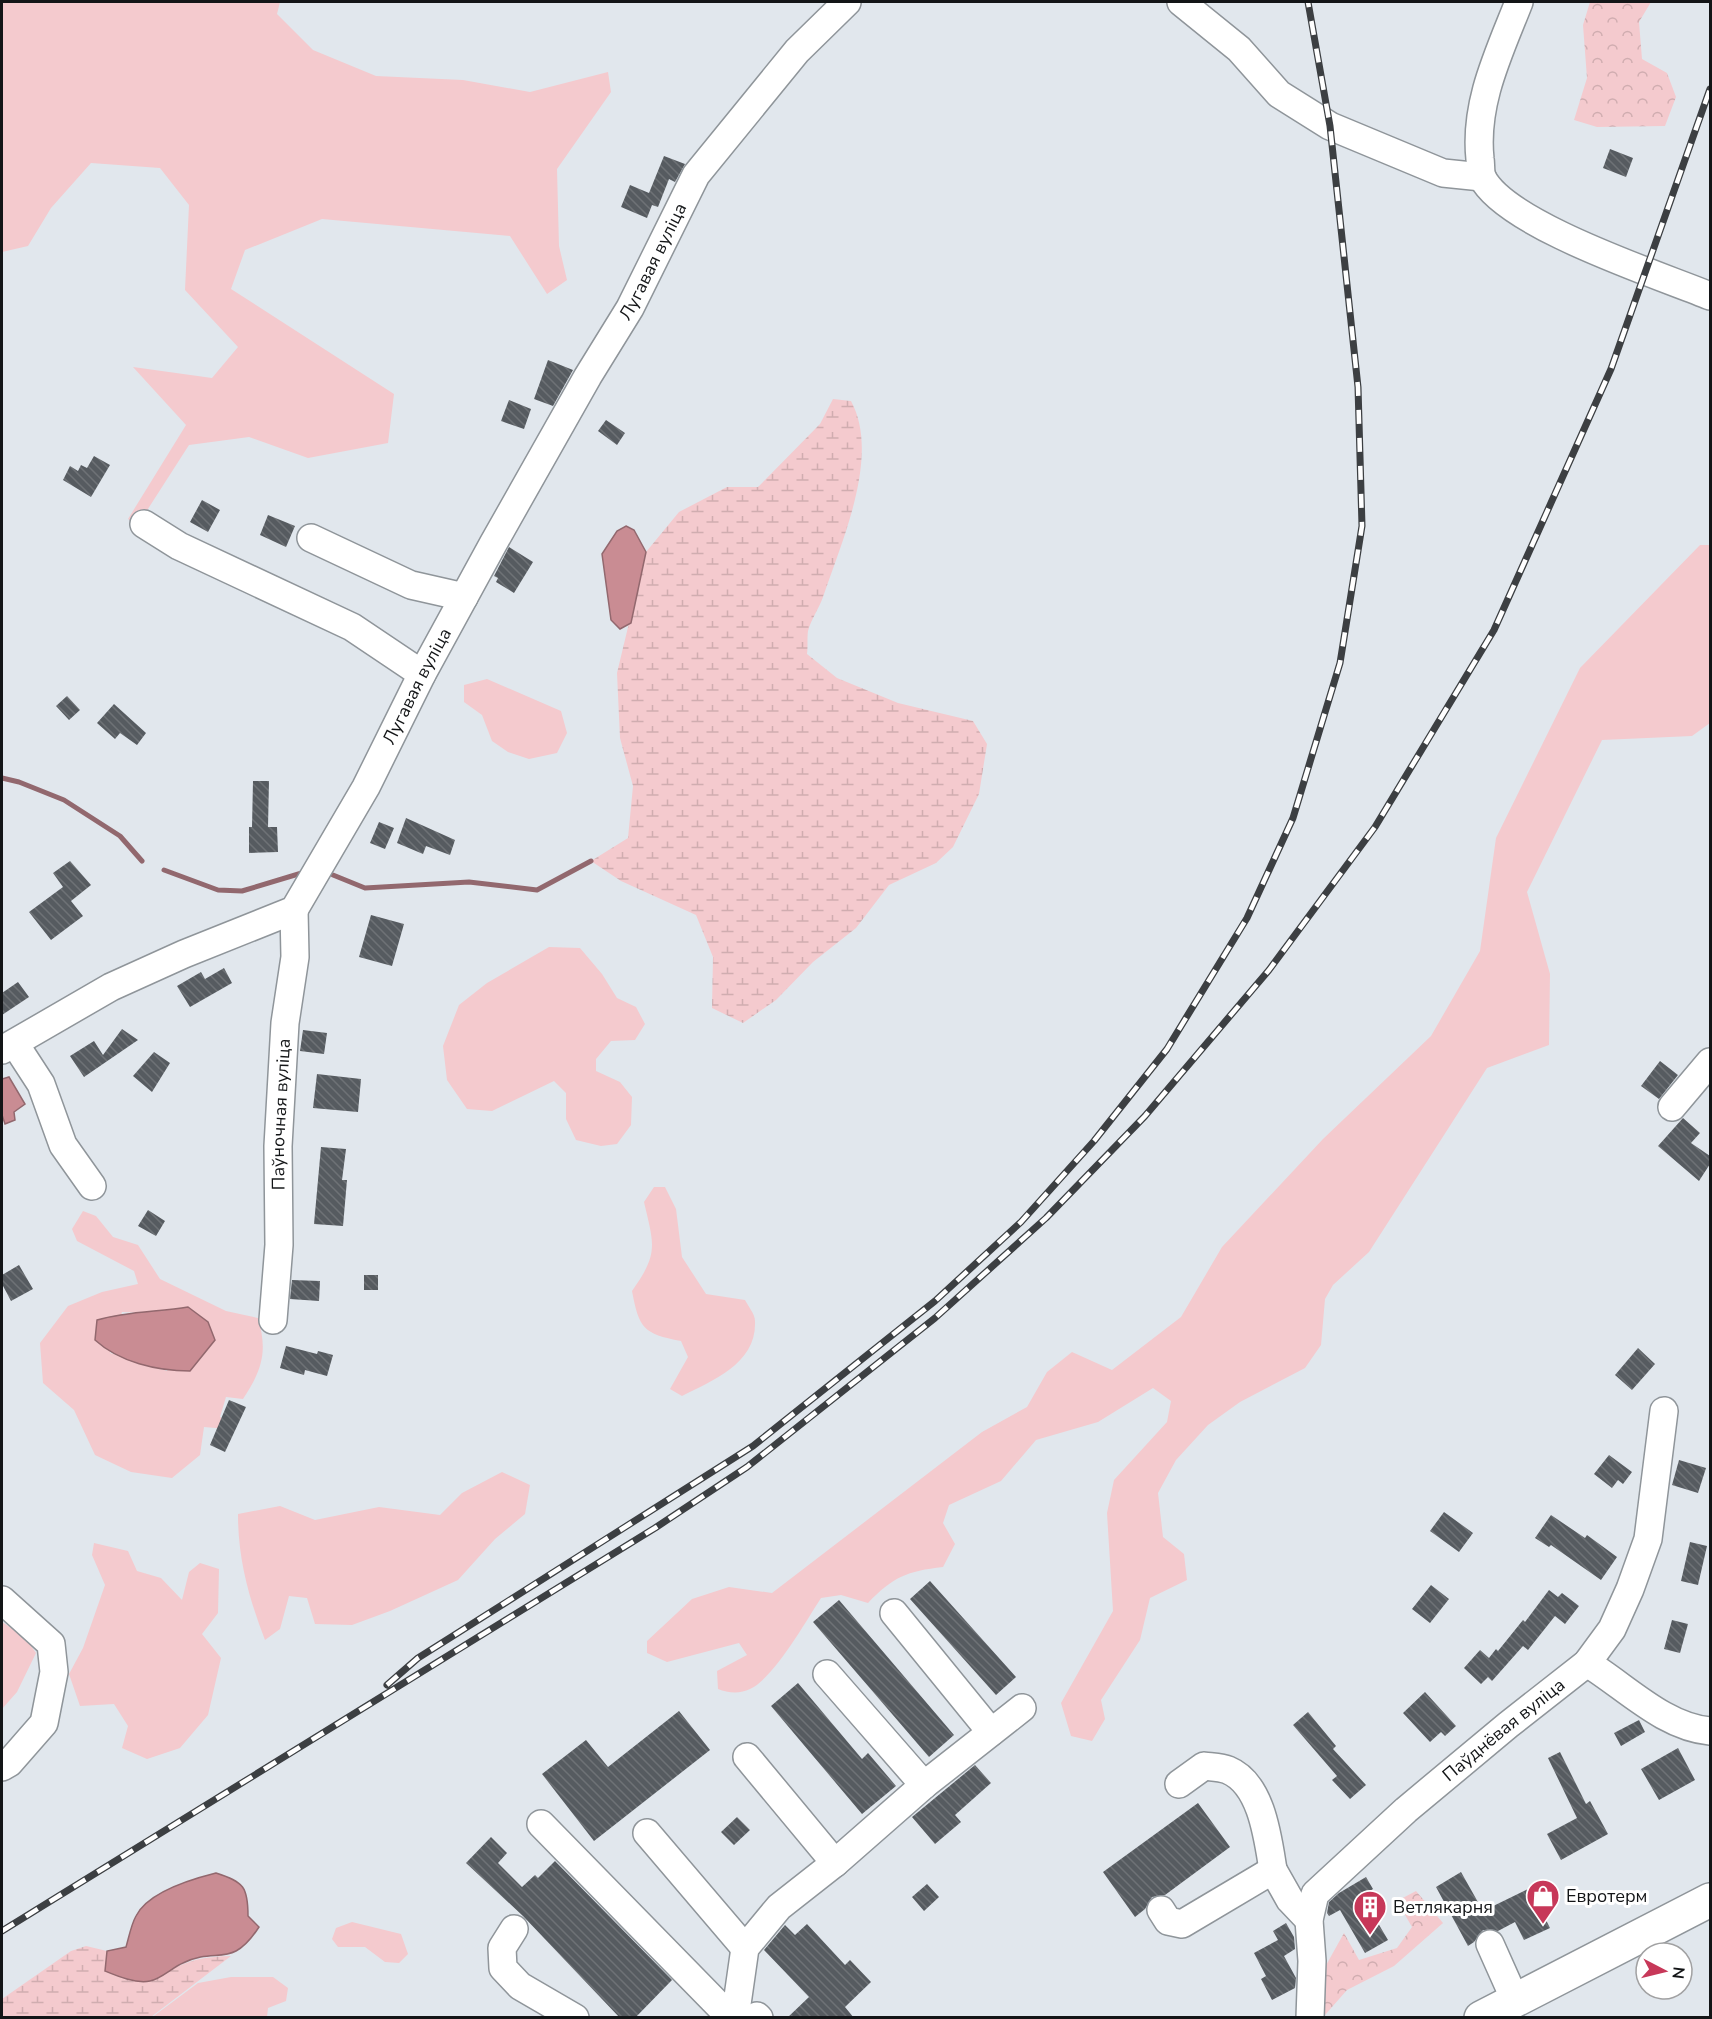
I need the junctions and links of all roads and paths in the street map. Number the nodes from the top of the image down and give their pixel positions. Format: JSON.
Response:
{"nodes":[{"id":1,"x":847,"y":2,"type":"edge"},
{"id":2,"x":1181,"y":2,"type":"edge"},
{"id":3,"x":1519,"y":2,"type":"edge"},
{"id":4,"x":1482,"y":177,"type":"junction"},
{"id":5,"x":1710,"y":296,"type":"edge"},
{"id":6,"x":144,"y":524,"type":"dead end"},
{"id":7,"x":311,"y":538,"type":"dead end"},
{"id":8,"x":464,"y":597,"type":"junction"},
{"id":9,"x":422,"y":674,"type":"junction"},
{"id":10,"x":294,"y":910,"type":"junction"},
{"id":11,"x":8,"y":1047,"type":"edge"},
{"id":12,"x":1710,"y":1062,"type":"edge"},
{"id":13,"x":1672,"y":1107,"type":"dead end"},
{"id":14,"x":92,"y":1186,"type":"dead end"},
{"id":15,"x":273,"y":1320,"type":"dead end"},
{"id":16,"x":1664,"y":1411,"type":"dead end"},
{"id":17,"x":2,"y":1600,"type":"edge"},
{"id":18,"x":894,"y":1613,"type":"dead end"},
{"id":19,"x":1587,"y":1663,"type":"junction"},
{"id":20,"x":826,"y":1674,"type":"dead end"},
{"id":21,"x":1022,"y":1708,"type":"dead end"},
{"id":22,"x":1710,"y":1731,"type":"edge"},
{"id":23,"x":991,"y":1732,"type":"junction"},
{"id":24,"x":747,"y":1757,"type":"dead end"},
{"id":25,"x":2,"y":1767,"type":"edge"},
{"id":26,"x":1179,"y":1784,"type":"dead end"},
{"id":27,"x":924,"y":1785,"type":"junction"},
{"id":28,"x":541,"y":1824,"type":"dead end"},
{"id":29,"x":647,"y":1833,"type":"dead end"},
{"id":30,"x":835,"y":1863,"type":"junction"},
{"id":31,"x":1273,"y":1870,"type":"junction"},
{"id":32,"x":1710,"y":1900,"type":"edge"},
{"id":33,"x":1161,"y":1910,"type":"dead end"},
{"id":34,"x":1309,"y":1920,"type":"junction"},
{"id":35,"x":514,"y":1929,"type":"dead end"},
{"id":36,"x":1490,"y":1944,"type":"dead end"},
{"id":37,"x":745,"y":1948,"type":"junction"},
{"id":38,"x":1515,"y":2000,"type":"junction"},
{"id":39,"x":746,"y":2017,"type":"edge"},
{"id":40,"x":575,"y":2018,"type":"edge"},
{"id":41,"x":1310,"y":2018,"type":"edge"},
{"id":42,"x":1481,"y":2018,"type":"edge"}],
"edges":[{"from":1,"to":8,"type":"street","name":"Лугавая вуліца"},
{"from":2,"to":4,"type":"street"},
{"from":3,"to":4,"type":"street"},
{"from":4,"to":5,"type":"street"},
{"from":6,"to":9,"type":"street"},
{"from":7,"to":8,"type":"street"},
{"from":8,"to":9,"type":"street","name":"Лугавая вуліца"},
{"from":9,"to":10,"type":"street","name":"Лугавая вуліца"},
{"from":10,"to":11,"type":"street"},
{"from":10,"to":15,"type":"street","name":"Паўночная вуліца"},
{"from":11,"to":14,"type":"street"},
{"from":12,"to":13,"type":"street"},
{"from":16,"to":19,"type":"street","name":"Паўднёвая вуліца"},
{"from":17,"to":25,"type":"street"},
{"from":18,"to":23,"type":"street"},
{"from":19,"to":22,"type":"street"},
{"from":19,"to":34,"type":"street","name":"Паўднёвая вуліца"},
{"from":20,"to":27,"type":"street"},
{"from":21,"to":23,"type":"street"},
{"from":23,"to":27,"type":"street"},
{"from":24,"to":30,"type":"street"},
{"from":26,"to":31,"type":"street"},
{"from":27,"to":30,"type":"street"},
{"from":28,"to":39,"type":"street"},
{"from":29,"to":37,"type":"street"},
{"from":30,"to":37,"type":"street"},
{"from":31,"to":33,"type":"street"},
{"from":31,"to":34,"type":"street"},
{"from":32,"to":38,"type":"main road"},
{"from":34,"to":41,"type":"street","name":"Паўднёвая вуліца"},
{"from":35,"to":40,"type":"street"},
{"from":36,"to":38,"type":"street"},
{"from":37,"to":39,"type":"street"},
{"from":38,"to":42,"type":"main road"}]}
